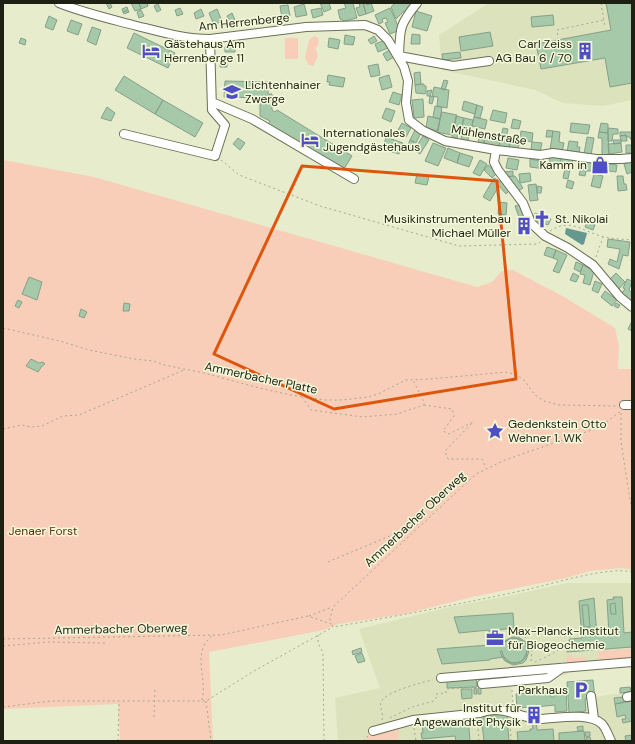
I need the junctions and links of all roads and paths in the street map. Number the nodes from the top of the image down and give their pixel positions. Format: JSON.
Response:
{"nodes":[{"id":1,"x":59,"y":3,"type":"edge"},
{"id":2,"x":417,"y":3,"type":"edge"},
{"id":3,"x":601,"y":3,"type":"edge"},
{"id":4,"x":604,"y":20,"type":"junction"},
{"id":5,"x":605,"y":27,"type":"dead end"},
{"id":6,"x":400,"y":33,"type":"junction"},
{"id":7,"x":210,"y":39,"type":"junction"},
{"id":8,"x":388,"y":40,"type":"junction"},
{"id":9,"x":558,"y":40,"type":"dead end"},
{"id":10,"x":399,"y":56,"type":"junction"},
{"id":11,"x":489,"y":61,"type":"dead end"},
{"id":12,"x":212,"y":102,"type":"junction"},
{"id":13,"x":124,"y":134,"type":"dead end"},
{"id":14,"x":496,"y":150,"type":"junction"},
{"id":15,"x":215,"y":156,"type":"junction"},
{"id":16,"x":632,"y":158,"type":"edge"},
{"id":17,"x":354,"y":180,"type":"dead end"},
{"id":18,"x":545,"y":236,"type":"junction"},
{"id":19,"x":603,"y":237,"type":"junction"},
{"id":20,"x":632,"y":240,"type":"edge"},
{"id":21,"x":593,"y":265,"type":"junction"},
{"id":22,"x":632,"y":307,"type":"edge"},
{"id":23,"x":3,"y":328,"type":"edge"},
{"id":24,"x":185,"y":370,"type":"junction"},
{"id":25,"x":413,"y":379,"type":"junction"},
{"id":26,"x":302,"y":397,"type":"junction"},
{"id":27,"x":424,"y":405,"type":"junction"},
{"id":28,"x":626,"y":407,"type":"edge"},
{"id":29,"x":3,"y":429,"type":"edge"},
{"id":30,"x":486,"y":469,"type":"junction"},
{"id":31,"x":632,"y":512,"type":"edge"},
{"id":32,"x":421,"y":524,"type":"junction"},
{"id":33,"x":328,"y":562,"type":"dead end"},
{"id":34,"x":632,"y":572,"type":"edge"},
{"id":35,"x":333,"y":607,"type":"junction"},
{"id":36,"x":308,"y":616,"type":"junction"},
{"id":37,"x":331,"y":624,"type":"junction"},
{"id":38,"x":333,"y":627,"type":"junction"},
{"id":39,"x":521,"y":632,"type":"junction"},
{"id":40,"x":509,"y":634,"type":"dead end"},
{"id":41,"x":212,"y":635,"type":"junction"},
{"id":42,"x":318,"y":635,"type":"junction"},
{"id":43,"x":3,"y":639,"type":"edge"},
{"id":44,"x":104,"y":643,"type":"dead end"},
{"id":45,"x":3,"y":646,"type":"edge"},
{"id":46,"x":531,"y":657,"type":"dead end"},
{"id":47,"x":632,"y":662,"type":"edge"},
{"id":48,"x":531,"y":664,"type":"dead end"},
{"id":49,"x":562,"y":667,"type":"junction"},
{"id":50,"x":441,"y":678,"type":"dead end"},
{"id":51,"x":430,"y":680,"type":"dead end"},
{"id":52,"x":511,"y":681,"type":"junction"},
{"id":53,"x":482,"y":684,"type":"joint"},
{"id":54,"x":446,"y":686,"type":"dead end"},
{"id":55,"x":155,"y":687,"type":"dead end"},
{"id":56,"x":446,"y":689,"type":"junction"},
{"id":57,"x":591,"y":696,"type":"dead end"},
{"id":58,"x":154,"y":701,"type":"junction"},
{"id":59,"x":202,"y":701,"type":"junction"},
{"id":60,"x":206,"y":701,"type":"junction"},
{"id":61,"x":119,"y":702,"type":"junction"},
{"id":62,"x":3,"y":707,"type":"edge"},
{"id":63,"x":512,"y":709,"type":"junction"},
{"id":64,"x":154,"y":717,"type":"dead end"},
{"id":65,"x":481,"y":717,"type":"dead end"},
{"id":66,"x":388,"y":719,"type":"dead end"},
{"id":67,"x":594,"y":719,"type":"junction"},
{"id":68,"x":382,"y":721,"type":"dead end"},
{"id":69,"x":415,"y":730,"type":"dead end"},
{"id":70,"x":373,"y":731,"type":"joint"},
{"id":71,"x":118,"y":741,"type":"edge"},
{"id":72,"x":211,"y":741,"type":"edge"},
{"id":73,"x":324,"y":741,"type":"edge"},
{"id":74,"x":363,"y":741,"type":"edge"},
{"id":75,"x":416,"y":741,"type":"edge"},
{"id":76,"x":479,"y":741,"type":"edge"},
{"id":77,"x":511,"y":741,"type":"edge"},
{"id":78,"x":611,"y":741,"type":"edge"}],
"edges":[{"from":1,"to":7,"type":"street","name":"Am Herrenberge"},
{"from":2,"to":6,"type":"street"},
{"from":3,"to":4,"type":"path"},
{"from":4,"to":5,"type":"path"},
{"from":4,"to":9,"type":"path"},
{"from":6,"to":8,"type":"street"},
{"from":6,"to":10,"type":"street"},
{"from":7,"to":8,"type":"street","name":"Am Herrenberge"},
{"from":7,"to":12,"type":"street"},
{"from":8,"to":10,"type":"street","name":"Am Herrenberge"},
{"from":10,"to":11,"type":"street"},
{"from":10,"to":14,"type":"street","name":"Mühlenstraße"},
{"from":12,"to":15,"type":"street"},
{"from":12,"to":17,"type":"street"},
{"from":13,"to":15,"type":"street"},
{"from":14,"to":16,"type":"street","name":"Mühlenstraße"},
{"from":14,"to":18,"type":"street"},
{"from":15,"to":18,"type":"path"},
{"from":18,"to":19,"type":"path"},
{"from":18,"to":21,"type":"street"},
{"from":19,"to":20,"type":"path"},
{"from":19,"to":21,"type":"path"},
{"from":21,"to":22,"type":"street"},
{"from":23,"to":24,"type":"path","name":"Ammerbacher Platte"},
{"from":24,"to":26,"type":"path","name":"Ammerbacher Platte"},
{"from":24,"to":29,"type":"path"},
{"from":25,"to":26,"type":"path","name":"Ammerbacher Platte"},
{"from":25,"to":27,"type":"path"},
{"from":25,"to":28,"type":"path","name":"Ammerbacher Platte"},
{"from":26,"to":27,"type":"path"},
{"from":27,"to":30,"type":"path"},
{"from":28,"to":30,"type":"path","name":"Ammerbacher Oberweg"},
{"from":28,"to":31,"type":"path"},
{"from":30,"to":32,"type":"path","name":"Ammerbacher Oberweg"},
{"from":32,"to":33,"type":"path"},
{"from":32,"to":35,"type":"path","name":"Ammerbacher Oberweg"},
{"from":34,"to":38,"type":"path"},
{"from":35,"to":36,"type":"path","name":"Ammerbacher Oberweg"},
{"from":35,"to":37,"type":"path"},
{"from":36,"to":37,"type":"path"},
{"from":36,"to":41,"type":"path","name":"Ammerbacher Oberweg"},
{"from":37,"to":38,"type":"path"},
{"from":38,"to":42,"type":"path"},
{"from":39,"to":40,"type":"path"},
{"from":39,"to":46,"type":"path"},
{"from":39,"to":48,"type":"path"},
{"from":41,"to":43,"type":"path","name":"Ammerbacher Oberweg"},
{"from":41,"to":59,"type":"path"},
{"from":42,"to":60,"type":"path"},
{"from":42,"to":73,"type":"path"},
{"from":44,"to":45,"type":"path"},
{"from":47,"to":49,"type":"street"},
{"from":49,"to":50,"type":"street"},
{"from":49,"to":52,"type":"street"},
{"from":51,"to":68,"type":"path"},
{"from":52,"to":53,"type":"street"},
{"from":52,"to":63,"type":"path"},
{"from":53,"to":56,"type":"path"},
{"from":54,"to":56,"type":"path"},
{"from":55,"to":58,"type":"path"},
{"from":56,"to":66,"type":"path"},
{"from":57,"to":67,"type":"street"},
{"from":58,"to":59,"type":"path"},
{"from":58,"to":61,"type":"path"},
{"from":58,"to":64,"type":"path"},
{"from":59,"to":60,"type":"path"},
{"from":60,"to":72,"type":"path"},
{"from":61,"to":62,"type":"path"},
{"from":61,"to":71,"type":"path"},
{"from":63,"to":67,"type":"street"},
{"from":63,"to":70,"type":"street"},
{"from":63,"to":77,"type":"path"},
{"from":65,"to":76,"type":"path"},
{"from":67,"to":78,"type":"street"},
{"from":69,"to":75,"type":"path"},
{"from":70,"to":74,"type":"path"}]}
